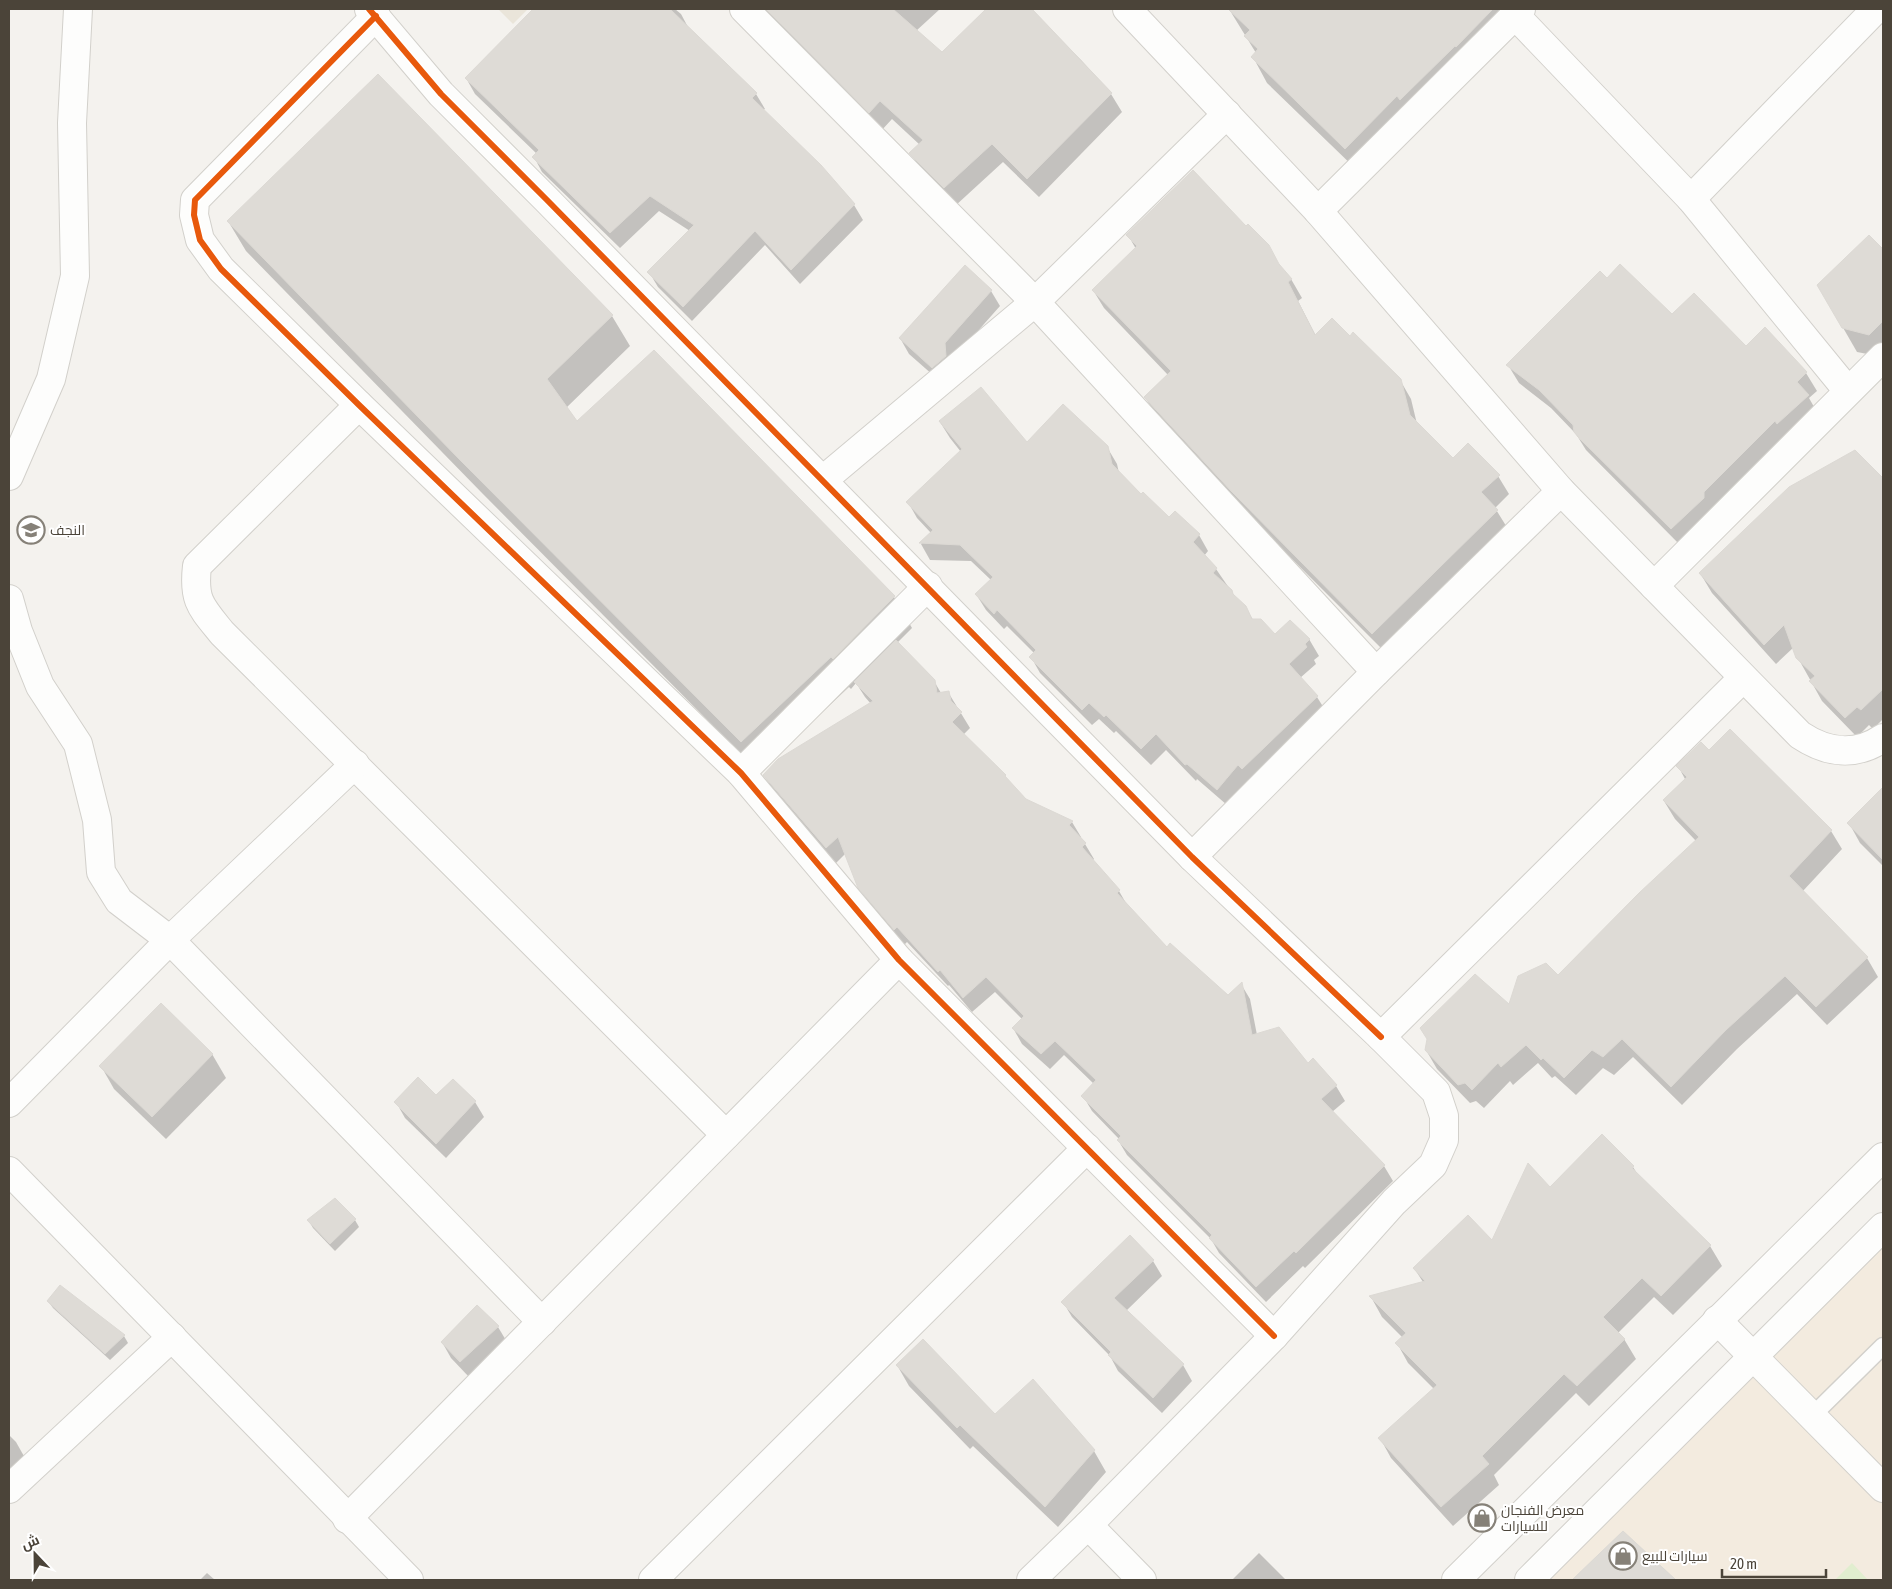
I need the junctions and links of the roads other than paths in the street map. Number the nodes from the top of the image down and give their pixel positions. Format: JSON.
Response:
{"nodes":[{"id":1,"x":78,"y":9,"type":"edge"},
{"id":2,"x":744,"y":9,"type":"edge"},
{"id":3,"x":1876,"y":9,"type":"edge"},
{"id":4,"x":372,"y":12,"type":"edge"},
{"id":5,"x":1136,"y":12,"type":"edge"},
{"id":6,"x":1518,"y":12,"type":"edge"},
{"id":7,"x":1227,"y":114,"type":"junction"},
{"id":8,"x":1691,"y":199,"type":"junction"},
{"id":9,"x":1318,"y":211,"type":"junction"},
{"id":10,"x":1034,"y":302,"type":"junction"},
{"id":11,"x":1883,"y":356,"type":"edge"},
{"id":12,"x":1848,"y":391,"type":"junction"},
{"id":13,"x":359,"y":405,"type":"junction"},
{"id":14,"x":9,"y":476,"type":"edge"},
{"id":15,"x":824,"y":480,"type":"junction"},
{"id":16,"x":1561,"y":491,"type":"junction"},
{"id":17,"x":928,"y":586,"type":"junction"},
{"id":18,"x":1654,"y":586,"type":"junction"},
{"id":19,"x":9,"y":598,"type":"edge"},
{"id":20,"x":1376,"y":672,"type":"junction"},
{"id":21,"x":1743,"y":678,"type":"junction"},
{"id":22,"x":1883,"y":738,"type":"edge"},
{"id":23,"x":355,"y":764,"type":"junction"},
{"id":24,"x":741,"y":773,"type":"junction"},
{"id":25,"x":1192,"y":857,"type":"junction"},
{"id":26,"x":170,"y":940,"type":"junction"},
{"id":27,"x":899,"y":960,"type":"junction"},
{"id":28,"x":1381,"y":1037,"type":"junction"},
{"id":29,"x":9,"y":1103,"type":"edge"},
{"id":30,"x":726,"y":1135,"type":"junction"},
{"id":31,"x":1087,"y":1148,"type":"junction"},
{"id":32,"x":1883,"y":1156,"type":"edge"},
{"id":33,"x":9,"y":1171,"type":"edge"},
{"id":34,"x":1883,"y":1227,"type":"edge"},
{"id":35,"x":1717,"y":1320,"type":"junction"},
{"id":36,"x":542,"y":1322,"type":"junction"},
{"id":37,"x":1274,"y":1336,"type":"junction"},
{"id":38,"x":172,"y":1337,"type":"junction"},
{"id":39,"x":1883,"y":1346,"type":"edge"},
{"id":40,"x":1753,"y":1356,"type":"junction"},
{"id":41,"x":1812,"y":1416,"type":"junction"},
{"id":42,"x":1882,"y":1486,"type":"edge"},
{"id":43,"x":9,"y":1489,"type":"edge"},
{"id":44,"x":347,"y":1519,"type":"junction"},
{"id":45,"x":1088,"y":1525,"type":"junction"},
{"id":46,"x":409,"y":1580,"type":"edge"},
{"id":47,"x":653,"y":1580,"type":"edge"},
{"id":48,"x":1031,"y":1580,"type":"edge"},
{"id":49,"x":1142,"y":1580,"type":"edge"},
{"id":50,"x":1456,"y":1580,"type":"edge"},
{"id":51,"x":1529,"y":1580,"type":"edge"}],
"edges":[{"from":1,"to":14,"type":"street"},
{"from":2,"to":10,"type":"street"},
{"from":3,"to":8,"type":"street"},
{"from":4,"to":13,"type":"street"},
{"from":4,"to":15,"type":"street"},
{"from":5,"to":7,"type":"street"},
{"from":6,"to":8,"type":"street"},
{"from":6,"to":9,"type":"street"},
{"from":7,"to":9,"type":"street"},
{"from":7,"to":10,"type":"street"},
{"from":8,"to":12,"type":"street"},
{"from":9,"to":16,"type":"street"},
{"from":10,"to":15,"type":"street"},
{"from":10,"to":20,"type":"street"},
{"from":11,"to":12,"type":"street"},
{"from":12,"to":18,"type":"street"},
{"from":13,"to":23,"type":"street"},
{"from":13,"to":24,"type":"street"},
{"from":15,"to":17,"type":"street"},
{"from":16,"to":18,"type":"street"},
{"from":16,"to":20,"type":"street"},
{"from":17,"to":24,"type":"street"},
{"from":17,"to":25,"type":"street"},
{"from":18,"to":21,"type":"street"},
{"from":19,"to":26,"type":"street"},
{"from":20,"to":25,"type":"street"},
{"from":21,"to":22,"type":"street"},
{"from":21,"to":28,"type":"street"},
{"from":23,"to":26,"type":"street"},
{"from":23,"to":30,"type":"street"},
{"from":24,"to":27,"type":"street"},
{"from":25,"to":28,"type":"street"},
{"from":26,"to":29,"type":"street"},
{"from":26,"to":36,"type":"street"},
{"from":27,"to":30,"type":"street"},
{"from":27,"to":31,"type":"street"},
{"from":28,"to":37,"type":"street"},
{"from":30,"to":36,"type":"street"},
{"from":31,"to":37,"type":"street"},
{"from":31,"to":47,"type":"street"},
{"from":32,"to":35,"type":"street"},
{"from":33,"to":38,"type":"street"},
{"from":34,"to":40,"type":"street"},
{"from":35,"to":40,"type":"street"},
{"from":35,"to":50,"type":"street"},
{"from":36,"to":44,"type":"street"},
{"from":37,"to":45,"type":"street"},
{"from":38,"to":43,"type":"street"},
{"from":38,"to":44,"type":"street"},
{"from":39,"to":41,"type":"lane"},
{"from":40,"to":41,"type":"street"},
{"from":40,"to":51,"type":"street"},
{"from":41,"to":42,"type":"street"},
{"from":44,"to":46,"type":"street"},
{"from":45,"to":48,"type":"street"},
{"from":45,"to":49,"type":"street"}]}
